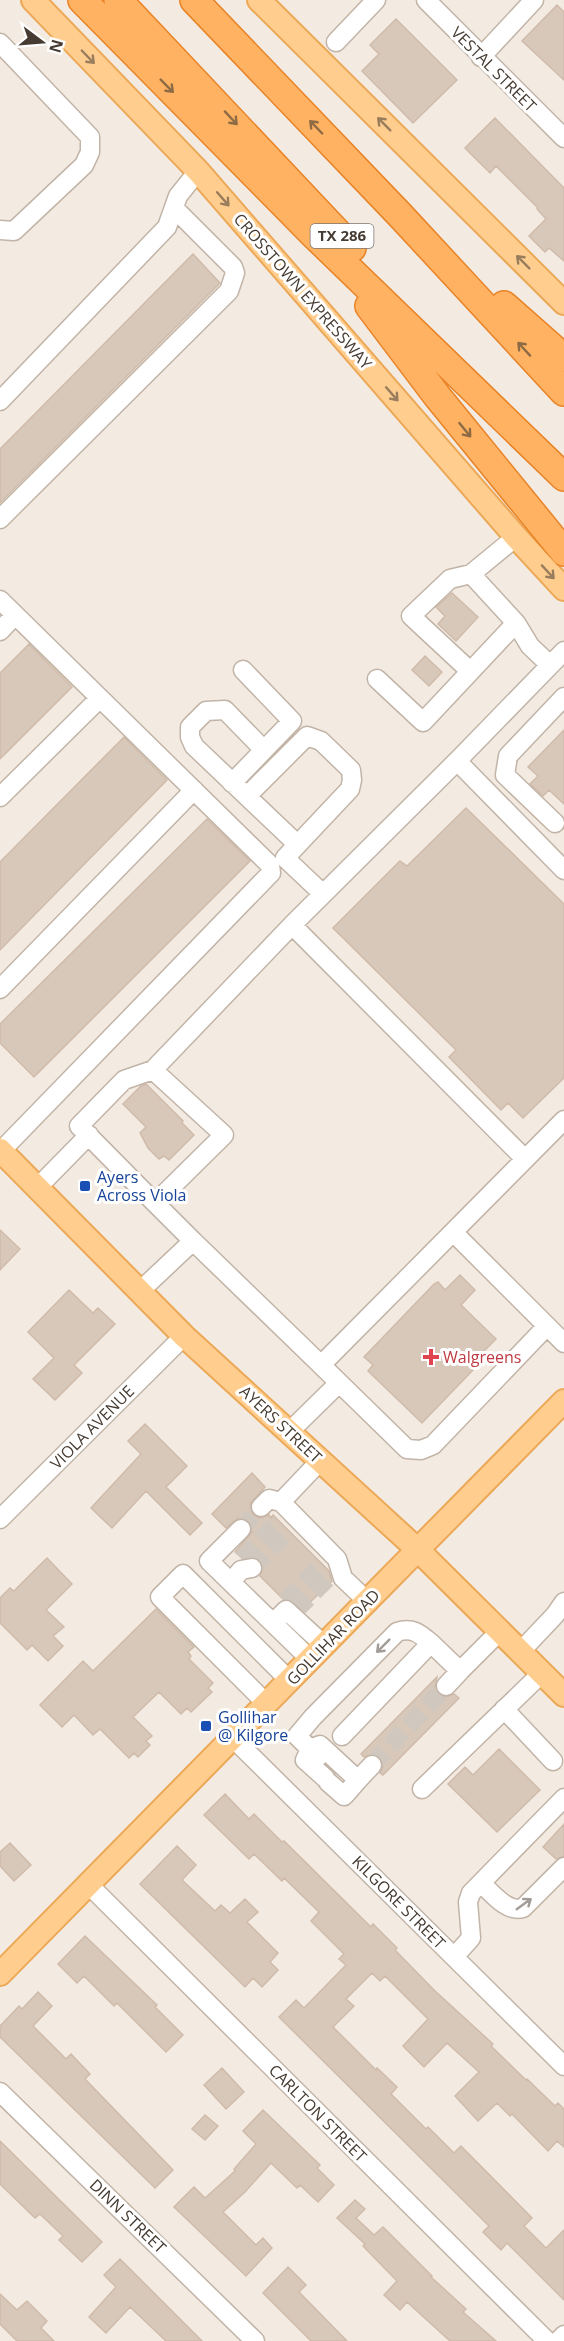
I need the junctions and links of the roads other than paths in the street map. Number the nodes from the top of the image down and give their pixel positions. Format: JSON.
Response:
{"nodes":[{"id":1,"x":33,"y":0,"type":"edge"},
{"id":2,"x":82,"y":0,"type":"edge"},
{"id":3,"x":118,"y":0,"type":"edge"},
{"id":4,"x":194,"y":0,"type":"edge"},
{"id":5,"x":260,"y":0,"type":"edge"},
{"id":6,"x":376,"y":0,"type":"edge"},
{"id":7,"x":426,"y":0,"type":"edge"},
{"id":8,"x":534,"y":0,"type":"edge"},
{"id":9,"x":336,"y":42,"type":"dead end"},
{"id":10,"x":0,"y":43,"type":"edge"},
{"id":11,"x":481,"y":57,"type":"junction"},
{"id":12,"x":564,"y":138,"type":"edge"},
{"id":13,"x":198,"y":171,"type":"junction"},
{"id":14,"x":174,"y":208,"type":"junction"},
{"id":15,"x":400,"y":215,"type":"junction"},
{"id":16,"x":0,"y":230,"type":"edge"},
{"id":17,"x":314,"y":234,"type":"junction"},
{"id":18,"x":564,"y":303,"type":"edge"},
{"id":19,"x":564,"y":358,"type":"edge"},
{"id":20,"x":564,"y":392,"type":"edge"},
{"id":21,"x":0,"y":401,"type":"edge"},
{"id":22,"x":564,"y":475,"type":"edge"},
{"id":23,"x":0,"y":519,"type":"edge"},
{"id":24,"x":516,"y":537,"type":"junction"},
{"id":25,"x":564,"y":552,"type":"edge"},
{"id":26,"x":471,"y":574,"type":"junction"},
{"id":27,"x":564,"y":589,"type":"edge"},
{"id":28,"x":0,"y":600,"type":"edge"},
{"id":29,"x":15,"y":615,"type":"junction"},
{"id":30,"x":516,"y":623,"type":"junction"},
{"id":31,"x":0,"y":631,"type":"edge"},
{"id":32,"x":564,"y":651,"type":"edge"},
{"id":33,"x":550,"y":665,"type":"junction"},
{"id":34,"x":243,"y":670,"type":"dead end"},
{"id":35,"x":470,"y":671,"type":"junction"},
{"id":36,"x":377,"y":679,"type":"dead end"},
{"id":37,"x":535,"y":681,"type":"junction"},
{"id":38,"x":100,"y":698,"type":"junction"},
{"id":39,"x":561,"y":700,"type":"edge"},
{"id":40,"x":292,"y":721,"type":"junction"},
{"id":41,"x":307,"y":736,"type":"junction"},
{"id":42,"x":264,"y":750,"type":"junction"},
{"id":43,"x":457,"y":761,"type":"junction"},
{"id":44,"x":232,"y":783,"type":"junction"},
{"id":45,"x":194,"y":790,"type":"junction"},
{"id":46,"x":247,"y":796,"type":"junction"},
{"id":47,"x":0,"y":797,"type":"edge"},
{"id":48,"x":555,"y":824,"type":"dead end"},
{"id":49,"x":297,"y":844,"type":"junction"},
{"id":50,"x":564,"y":870,"type":"edge"},
{"id":51,"x":323,"y":894,"type":"junction"},
{"id":52,"x":292,"y":925,"type":"junction"},
{"id":53,"x":0,"y":989,"type":"edge"},
{"id":54,"x":153,"y":1070,"type":"junction"},
{"id":55,"x":564,"y":1120,"type":"edge"},
{"id":56,"x":89,"y":1135,"type":"junction"},
{"id":57,"x":0,"y":1151,"type":"edge"},
{"id":58,"x":525,"y":1160,"type":"junction"},
{"id":59,"x":37,"y":1188,"type":"junction"},
{"id":60,"x":155,"y":1203,"type":"junction"},
{"id":61,"x":453,"y":1232,"type":"junction"},
{"id":62,"x":193,"y":1241,"type":"junction"},
{"id":63,"x":140,"y":1291,"type":"junction"},
{"id":64,"x":546,"y":1326,"type":"junction"},
{"id":65,"x":184,"y":1336,"type":"junction"},
{"id":66,"x":564,"y":1344,"type":"edge"},
{"id":67,"x":321,"y":1365,"type":"junction"},
{"id":68,"x":339,"y":1383,"type":"junction"},
{"id":69,"x":564,"y":1401,"type":"edge"},
{"id":70,"x":289,"y":1432,"type":"junction"},
{"id":71,"x":320,"y":1461,"type":"junction"},
{"id":72,"x":261,"y":1507,"type":"dead end"},
{"id":73,"x":286,"y":1517,"type":"junction"},
{"id":74,"x":0,"y":1519,"type":"edge"},
{"id":75,"x":241,"y":1529,"type":"tunnel mouth"},
{"id":76,"x":418,"y":1550,"type":"junction"},
{"id":77,"x":368,"y":1601,"type":"junction"},
{"id":78,"x":564,"y":1602,"type":"edge"},
{"id":79,"x":500,"y":1631,"type":"junction"},
{"id":80,"x":431,"y":1643,"type":"junction"},
{"id":81,"x":318,"y":1652,"type":"junction"},
{"id":82,"x":520,"y":1652,"type":"junction"},
{"id":83,"x":460,"y":1671,"type":"junction"},
{"id":84,"x":542,"y":1673,"type":"junction"},
{"id":85,"x":290,"y":1681,"type":"junction"},
{"id":86,"x":446,"y":1686,"type":"tunnel mouth"},
{"id":87,"x":564,"y":1695,"type":"edge"},
{"id":88,"x":267,"y":1704,"type":"junction"},
{"id":89,"x":504,"y":1709,"type":"junction"},
{"id":90,"x":342,"y":1736,"type":"dead end"},
{"id":91,"x":234,"y":1738,"type":"junction"},
{"id":92,"x":310,"y":1749,"type":"junction"},
{"id":93,"x":553,"y":1761,"type":"dead end"},
{"id":94,"x":372,"y":1765,"type":"tunnel mouth"},
{"id":95,"x":355,"y":1784,"type":"junction"},
{"id":96,"x":422,"y":1789,"type":"dead end"},
{"id":97,"x":564,"y":1798,"type":"edge"},
{"id":98,"x":564,"y":1867,"type":"edge"},
{"id":99,"x":481,"y":1883,"type":"junction"},
{"id":100,"x":89,"y":1885,"type":"junction"},
{"id":101,"x":454,"y":1957,"type":"junction"},
{"id":102,"x":0,"y":1974,"type":"edge"},
{"id":103,"x":564,"y":2066,"type":"edge"},
{"id":104,"x":0,"y":2092,"type":"edge"},
{"id":105,"x":564,"y":2336,"type":"edge"},
{"id":106,"x":255,"y":2341,"type":"edge"},
{"id":107,"x":547,"y":2341,"type":"edge"},
{"id":108,"x":558,"y":2341,"type":"edge"}],
"edges":[{"from":1,"to":13,"type":"main road","name":"CROSSTOWN EXPRESSWAY","one_way":true},
{"from":2,"to":17,"type":"highway","one_way":true},
{"from":3,"to":22,"type":"highway","number":"TX 286","one_way":true},
{"from":15,"to":4,"type":"highway","one_way":true},
{"from":18,"to":5,"type":"main road","one_way":true},
{"from":6,"to":9,"type":"street"},
{"from":7,"to":11,"type":"street","name":"VESTAL STREET"},
{"from":8,"to":11,"type":"street"},
{"from":10,"to":16,"type":"street"},
{"from":11,"to":12,"type":"street","name":"VESTAL STREET"},
{"from":13,"to":14,"type":"street"},
{"from":13,"to":24,"type":"main road","name":"CROSSTOWN EXPRESSWAY","one_way":true},
{"from":14,"to":21,"type":"street"},
{"from":14,"to":23,"type":"street"},
{"from":15,"to":19,"type":"highway"},
{"from":20,"to":15,"type":"highway","one_way":true},
{"from":17,"to":22,"type":"highway"},
{"from":17,"to":25,"type":"highway","one_way":true},
{"from":24,"to":26,"type":"street"},
{"from":24,"to":27,"type":"main road","name":"CROSSTOWN EXPRESSWAY","one_way":true},
{"from":26,"to":30,"type":"street"},
{"from":26,"to":35,"type":"street"},
{"from":28,"to":29,"type":"street"},
{"from":29,"to":31,"type":"street"},
{"from":29,"to":38,"type":"street"},
{"from":30,"to":33,"type":"street"},
{"from":30,"to":35,"type":"street"},
{"from":32,"to":33,"type":"street"},
{"from":33,"to":37,"type":"street"},
{"from":34,"to":40,"type":"street"},
{"from":35,"to":36,"type":"street"},
{"from":37,"to":39,"type":"street"},
{"from":37,"to":43,"type":"street"},
{"from":38,"to":45,"type":"street"},
{"from":38,"to":47,"type":"street"},
{"from":39,"to":48,"type":"street"},
{"from":40,"to":41,"type":"street"},
{"from":40,"to":42,"type":"street"},
{"from":41,"to":46,"type":"street"},
{"from":41,"to":49,"type":"street"},
{"from":42,"to":44,"type":"street"},
{"from":42,"to":44,"type":"street"},
{"from":43,"to":50,"type":"street"},
{"from":43,"to":51,"type":"street"},
{"from":44,"to":46,"type":"street"},
{"from":45,"to":53,"type":"street"},
{"from":45,"to":57,"type":"street"},
{"from":46,"to":49,"type":"street"},
{"from":49,"to":51,"type":"street"},
{"from":51,"to":52,"type":"street"},
{"from":52,"to":54,"type":"street"},
{"from":52,"to":58,"type":"street"},
{"from":54,"to":56,"type":"street"},
{"from":54,"to":60,"type":"street"},
{"from":55,"to":58,"type":"street"},
{"from":56,"to":59,"type":"street"},
{"from":56,"to":60,"type":"street"},
{"from":57,"to":59,"type":"main road","name":"AYERS STREET"},
{"from":58,"to":61,"type":"street"},
{"from":59,"to":63,"type":"main road","name":"AYERS STREET"},
{"from":60,"to":62,"type":"street"},
{"from":61,"to":64,"type":"street"},
{"from":61,"to":67,"type":"street"},
{"from":62,"to":63,"type":"street"},
{"from":62,"to":67,"type":"street"},
{"from":63,"to":65,"type":"main road","name":"AYERS STREET"},
{"from":64,"to":66,"type":"street"},
{"from":64,"to":68,"type":"street"},
{"from":65,"to":70,"type":"main road","name":"AYERS STREET"},
{"from":65,"to":74,"type":"street","name":"VIOLA AVENUE"},
{"from":67,"to":68,"type":"street"},
{"from":68,"to":70,"type":"street"},
{"from":69,"to":76,"type":"main road","name":"GOLLIHAR ROAD"},
{"from":70,"to":71,"type":"main road","name":"AYERS STREET"},
{"from":71,"to":73,"type":"street"},
{"from":71,"to":76,"type":"main road","name":"AYERS STREET"},
{"from":72,"to":73,"type":"street"},
{"from":73,"to":77,"type":"street"},
{"from":75,"to":81,"type":"street"},
{"from":76,"to":77,"type":"main road","name":"GOLLIHAR ROAD"},
{"from":76,"to":79,"type":"main road","name":"AYERS STREET"},
{"from":77,"to":81,"type":"main road","name":"GOLLIHAR ROAD"},
{"from":78,"to":82,"type":"street"},
{"from":79,"to":82,"type":"main road","name":"AYERS STREET"},
{"from":79,"to":83,"type":"street"},
{"from":80,"to":83,"type":"street"},
{"from":80,"to":90,"type":"street"},
{"from":80,"to":92,"type":"street","one_way":true},
{"from":81,"to":85,"type":"main road","name":"GOLLIHAR ROAD"},
{"from":82,"to":84,"type":"main road","name":"AYERS STREET"},
{"from":83,"to":86,"type":"street"},
{"from":84,"to":87,"type":"main road","name":"AYERS STREET"},
{"from":84,"to":89,"type":"street"},
{"from":85,"to":88,"type":"main road","name":"GOLLIHAR ROAD"},
{"from":85,"to":88,"type":"street"},
{"from":88,"to":91,"type":"main road","name":"GOLLIHAR ROAD"},
{"from":89,"to":93,"type":"street"},
{"from":89,"to":96,"type":"street"},
{"from":91,"to":100,"type":"main road","name":"GOLLIHAR ROAD"},
{"from":91,"to":101,"type":"street","name":"KILGORE STREET"},
{"from":92,"to":95,"type":"street"},
{"from":92,"to":95,"type":"street"},
{"from":94,"to":95,"type":"street"},
{"from":97,"to":99,"type":"street"},
{"from":99,"to":98,"type":"street","one_way":true},
{"from":99,"to":101,"type":"street"},
{"from":100,"to":102,"type":"main road","name":"GOLLIHAR ROAD"},
{"from":100,"to":107,"type":"street","name":"CARLTON STREET"},
{"from":101,"to":103,"type":"street","name":"KILGORE STREET"},
{"from":104,"to":106,"type":"street","name":"DINN STREET"},
{"from":105,"to":108,"type":"street"}]}
